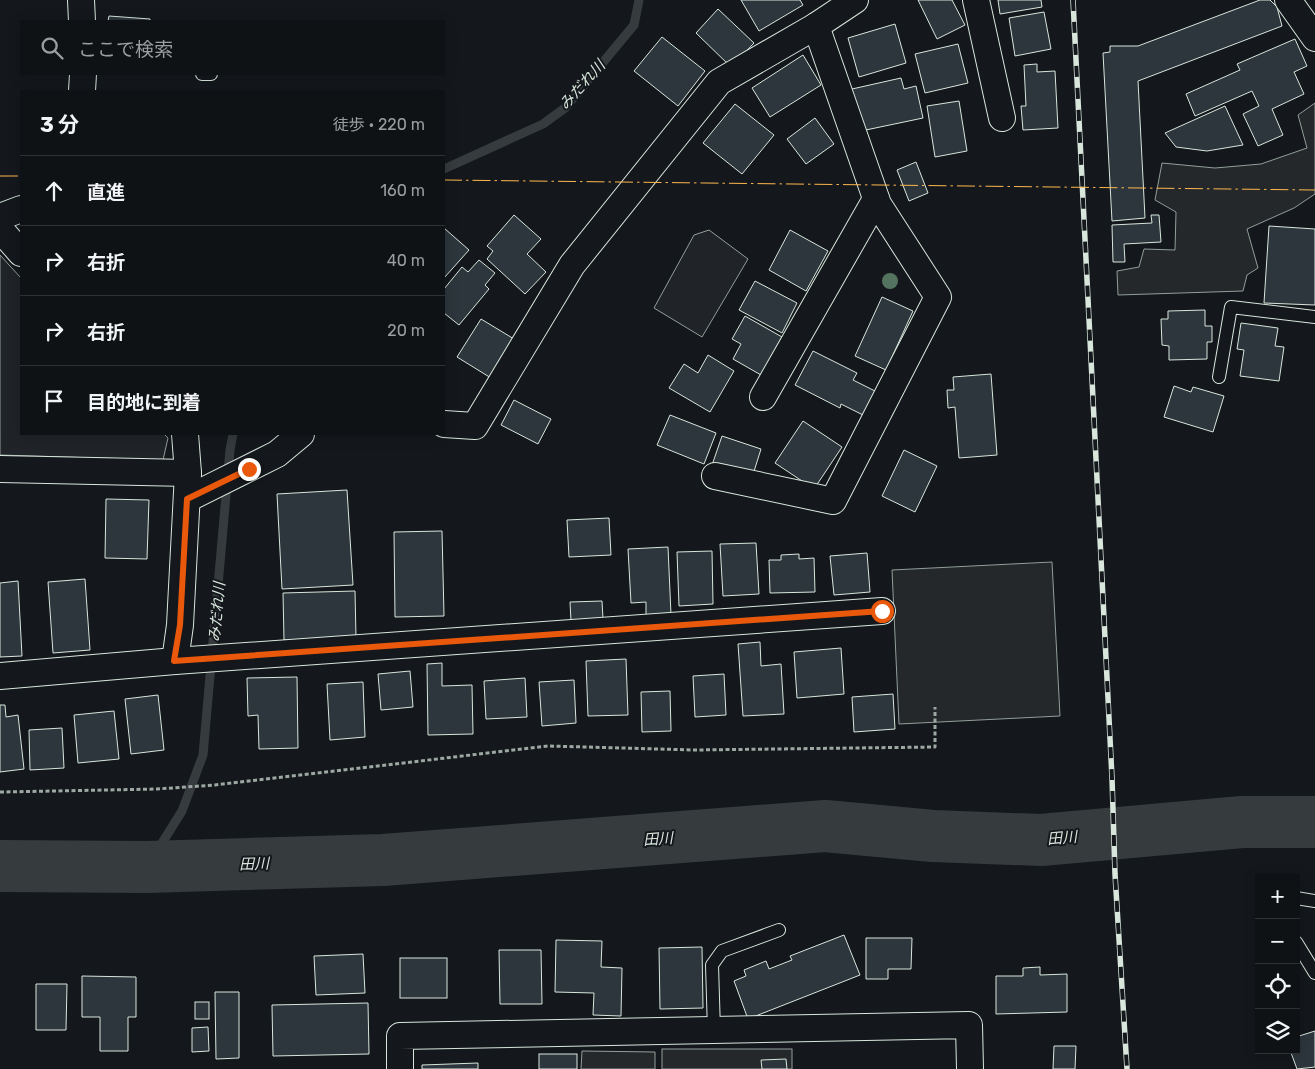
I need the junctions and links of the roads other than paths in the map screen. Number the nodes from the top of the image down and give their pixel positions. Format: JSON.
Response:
{"nodes":[{"id":1,"x":81,"y":0,"type":"edge"},
{"id":2,"x":855,"y":0,"type":"edge"},
{"id":3,"x":976,"y":0,"type":"edge"},
{"id":4,"x":1288,"y":0,"type":"edge"},
{"id":5,"x":82,"y":20,"type":"edge"},
{"id":6,"x":816,"y":26,"type":"junction"},
{"id":7,"x":1315,"y":38,"type":"edge"},
{"id":8,"x":83,"y":75,"type":"edge"},
{"id":9,"x":82,"y":90,"type":"edge"},
{"id":10,"x":1002,"y":118,"type":"dead end"},
{"id":11,"x":876,"y":199,"type":"junction"},
{"id":12,"x":20,"y":209,"type":"edge"},
{"id":13,"x":0,"y":217,"type":"edge"},
{"id":14,"x":0,"y":229,"type":"edge"},
{"id":15,"x":20,"y":252,"type":"edge"},
{"id":16,"x":1315,"y":317,"type":"edge"},
{"id":17,"x":1219,"y":377,"type":"dead end"},
{"id":18,"x":763,"y":397,"type":"dead end"},
{"id":19,"x":445,"y":424,"type":"edge"},
{"id":20,"x":185,"y":435,"type":"edge"},
{"id":21,"x":300,"y":435,"type":"edge"},
{"id":22,"x":0,"y":469,"type":"edge"},
{"id":23,"x":715,"y":476,"type":"dead end"},
{"id":24,"x":194,"y":487,"type":"junction"},
{"id":25,"x":882,"y":611,"type":"dead end"},
{"id":26,"x":174,"y":661,"type":"junction"},
{"id":27,"x":0,"y":676,"type":"edge"},
{"id":28,"x":1300,"y":899,"type":"edge"},
{"id":29,"x":1315,"y":901,"type":"edge"},
{"id":30,"x":779,"y":930,"type":"dead end"},
{"id":31,"x":1300,"y":949,"type":"edge"},
{"id":32,"x":1315,"y":973,"type":"edge"},
{"id":33,"x":714,"y":1030,"type":"junction"},
{"id":34,"x":400,"y":1069,"type":"edge"},
{"id":35,"x":970,"y":1069,"type":"edge"}],
"edges":[{"from":1,"to":5,"type":"street"},
{"from":2,"to":6,"type":"street"},
{"from":3,"to":10,"type":"street"},
{"from":4,"to":7,"type":"street"},
{"from":6,"to":11,"type":"street"},
{"from":6,"to":19,"type":"street"},
{"from":8,"to":9,"type":"street"},
{"from":11,"to":18,"type":"street"},
{"from":11,"to":23,"type":"street"},
{"from":12,"to":13,"type":"street"},
{"from":14,"to":15,"type":"street"},
{"from":16,"to":17,"type":"lane"},
{"from":20,"to":24,"type":"street"},
{"from":21,"to":24,"type":"street"},
{"from":22,"to":24,"type":"street"},
{"from":24,"to":26,"type":"street"},
{"from":25,"to":26,"type":"street"},
{"from":26,"to":27,"type":"street"},
{"from":28,"to":29,"type":"lane"},
{"from":30,"to":33,"type":"lane"},
{"from":31,"to":32,"type":"lane"},
{"from":33,"to":34,"type":"street"},
{"from":33,"to":35,"type":"street"}]}
